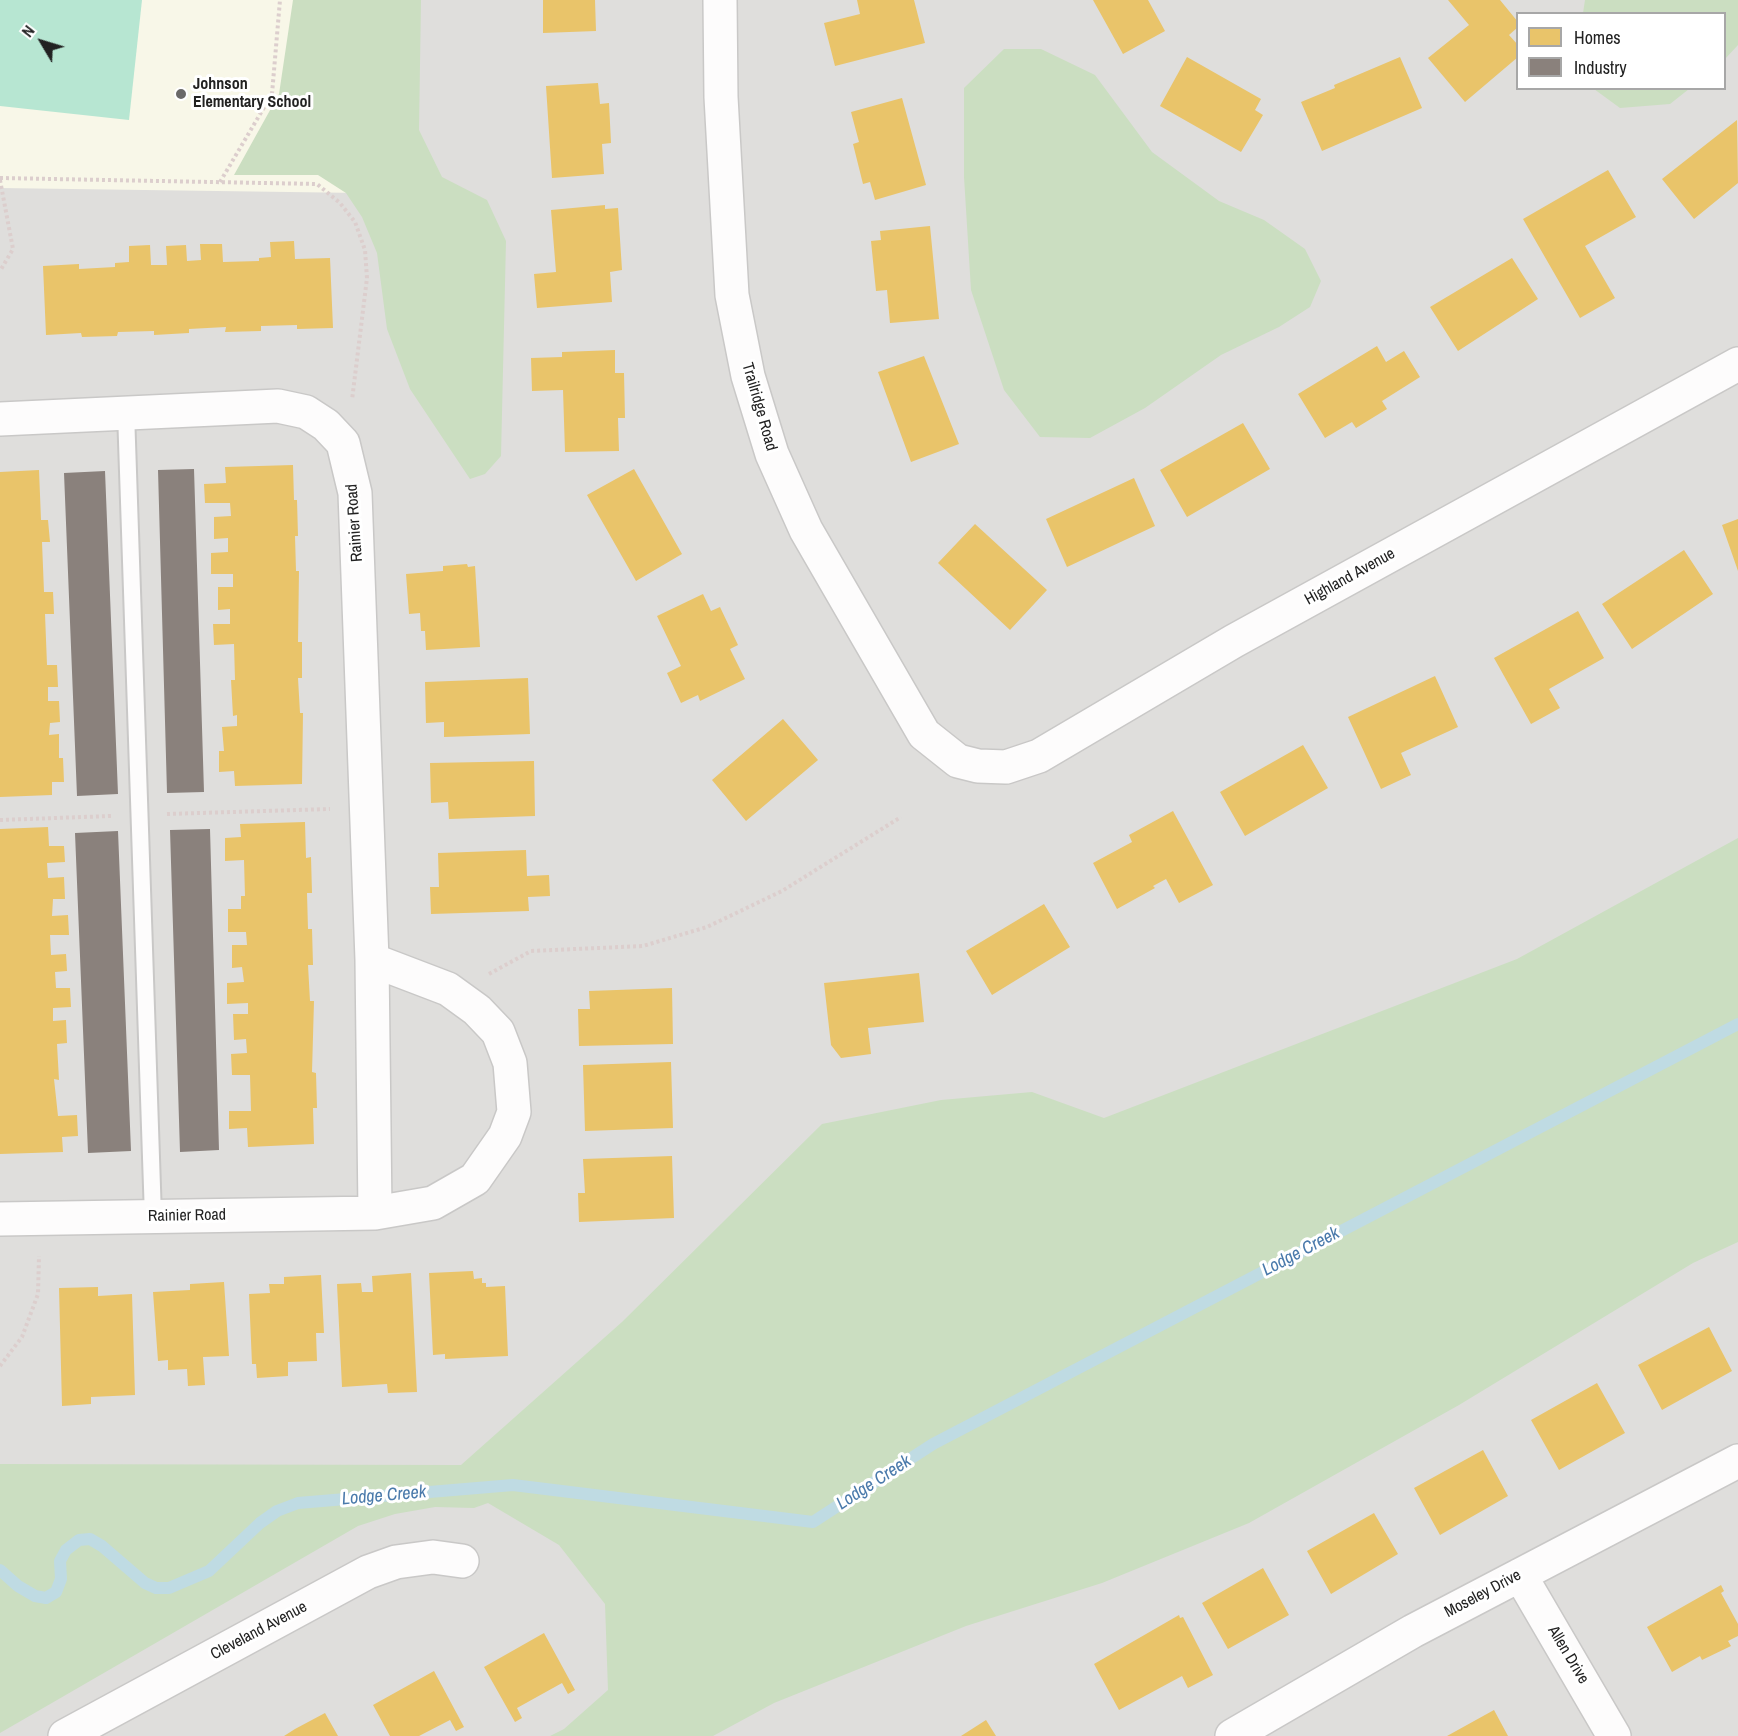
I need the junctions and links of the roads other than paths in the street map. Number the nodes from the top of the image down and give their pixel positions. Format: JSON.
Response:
{"nodes":[{"id":1,"x":720,"y":0,"type":"edge"},
{"id":2,"x":1738,"y":364,"type":"edge"},
{"id":3,"x":126,"y":412,"type":"junction"},
{"id":4,"x":0,"y":419,"type":"edge"},
{"id":5,"x":958,"y":761,"type":"joint"},
{"id":6,"x":372,"y":960,"type":"junction"},
{"id":7,"x":375,"y":1213,"type":"junction"},
{"id":8,"x":153,"y":1217,"type":"junction"},
{"id":9,"x":0,"y":1219,"type":"edge"},
{"id":10,"x":1738,"y":1461,"type":"edge"},
{"id":11,"x":462,"y":1561,"type":"dead end"},
{"id":12,"x":1520,"y":1575,"type":"junction"},
{"id":13,"x":65,"y":1736,"type":"edge"},
{"id":14,"x":1232,"y":1736,"type":"edge"},
{"id":15,"x":1614,"y":1736,"type":"edge"}],
"edges":[{"from":1,"to":5,"type":"street","name":"Trailridge Road"},
{"from":2,"to":5,"type":"street","name":"Highland Avenue"},
{"from":3,"to":4,"type":"street","name":"Rainier Road"},
{"from":3,"to":6,"type":"street","name":"Rainier Road"},
{"from":3,"to":8,"type":"lane"},
{"from":6,"to":7,"type":"street","name":"Rainier Road"},
{"from":6,"to":7,"type":"street","name":"Rainier Road"},
{"from":7,"to":8,"type":"street","name":"Rainier Road"},
{"from":8,"to":9,"type":"street","name":"Rainier Road"},
{"from":10,"to":12,"type":"street","name":"Moseley Drive"},
{"from":11,"to":13,"type":"street","name":"Cleveland Avenue"},
{"from":12,"to":14,"type":"street","name":"Moseley Drive"},
{"from":12,"to":15,"type":"street","name":"Allen Drive"}]}
